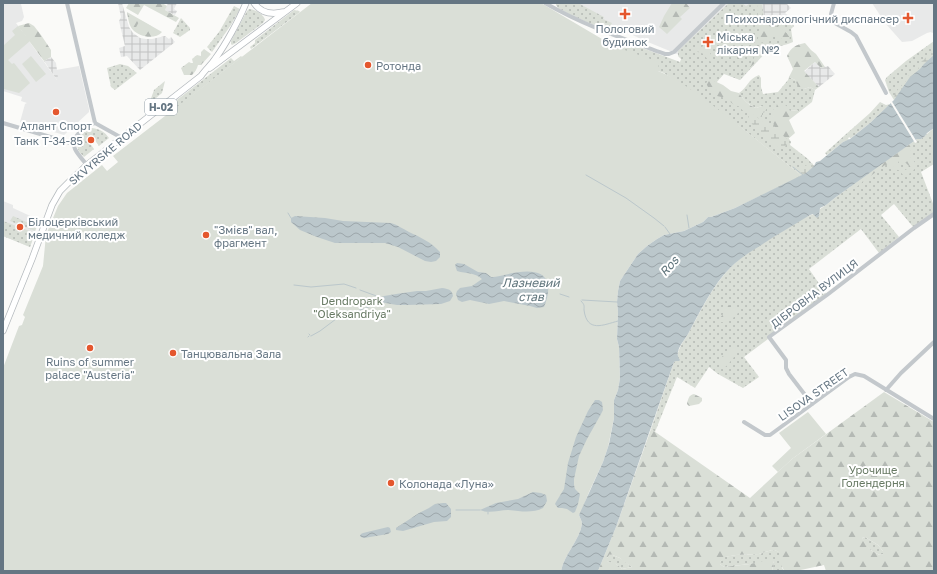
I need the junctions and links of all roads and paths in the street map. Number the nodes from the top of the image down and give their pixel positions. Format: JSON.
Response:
{"nodes":[{"id":1,"x":68,"y":3,"type":"edge"},
{"id":2,"x":246,"y":3,"type":"edge"},
{"id":3,"x":254,"y":3,"type":"edge"},
{"id":4,"x":296,"y":3,"type":"edge"},
{"id":5,"x":545,"y":3,"type":"edge"},
{"id":6,"x":724,"y":3,"type":"edge"},
{"id":7,"x":834,"y":3,"type":"edge"},
{"id":8,"x":285,"y":12,"type":"junction"},
{"id":9,"x":200,"y":76,"type":"junction"},
{"id":10,"x":886,"y":93,"type":"dead end"},
{"id":11,"x":3,"y":123,"type":"edge"},
{"id":12,"x":95,"y":123,"type":"junction"},
{"id":13,"x":122,"y":138,"type":"junction"},
{"id":14,"x":74,"y":144,"type":"junction"},
{"id":15,"x":87,"y":165,"type":"junction"},
{"id":16,"x":934,"y":214,"type":"edge"},
{"id":17,"x":3,"y":331,"type":"edge"},
{"id":18,"x":934,"y":342,"type":"edge"},
{"id":19,"x":886,"y":390,"type":"junction"},
{"id":20,"x":812,"y":404,"type":"junction"},
{"id":21,"x":934,"y":419,"type":"edge"},
{"id":22,"x":744,"y":422,"type":"dead end"}],
"edges":[{"from":1,"to":12,"type":"street"},
{"from":2,"to":9,"type":"main road","name":"SKVYRSKE ROAD","number":"Н-02"},
{"from":3,"to":8,"type":"main road"},
{"from":4,"to":8,"type":"main road"},
{"from":5,"to":6,"type":"street"},
{"from":7,"to":10,"type":"street"},
{"from":8,"to":9,"type":"main road"},
{"from":9,"to":13,"type":"main road","name":"SKVYRSKE ROAD","number":"Н-02"},
{"from":11,"to":14,"type":"street"},
{"from":12,"to":13,"type":"street"},
{"from":12,"to":14,"type":"street"},
{"from":13,"to":15,"type":"main road","name":"SKVYRSKE ROAD","number":"Н-02"},
{"from":14,"to":15,"type":"street"},
{"from":15,"to":17,"type":"main road","name":"SKVYRSKE ROAD","number":"Н-02"},
{"from":16,"to":20,"type":"street","name":"ДІБРОВНА ВУЛИЦЯ"},
{"from":18,"to":19,"type":"street"},
{"from":19,"to":20,"type":"street","name":"LISOVA STREET"},
{"from":19,"to":21,"type":"street","name":"LISOVA STREET"},
{"from":20,"to":22,"type":"street","name":"LISOVA STREET"}]}
